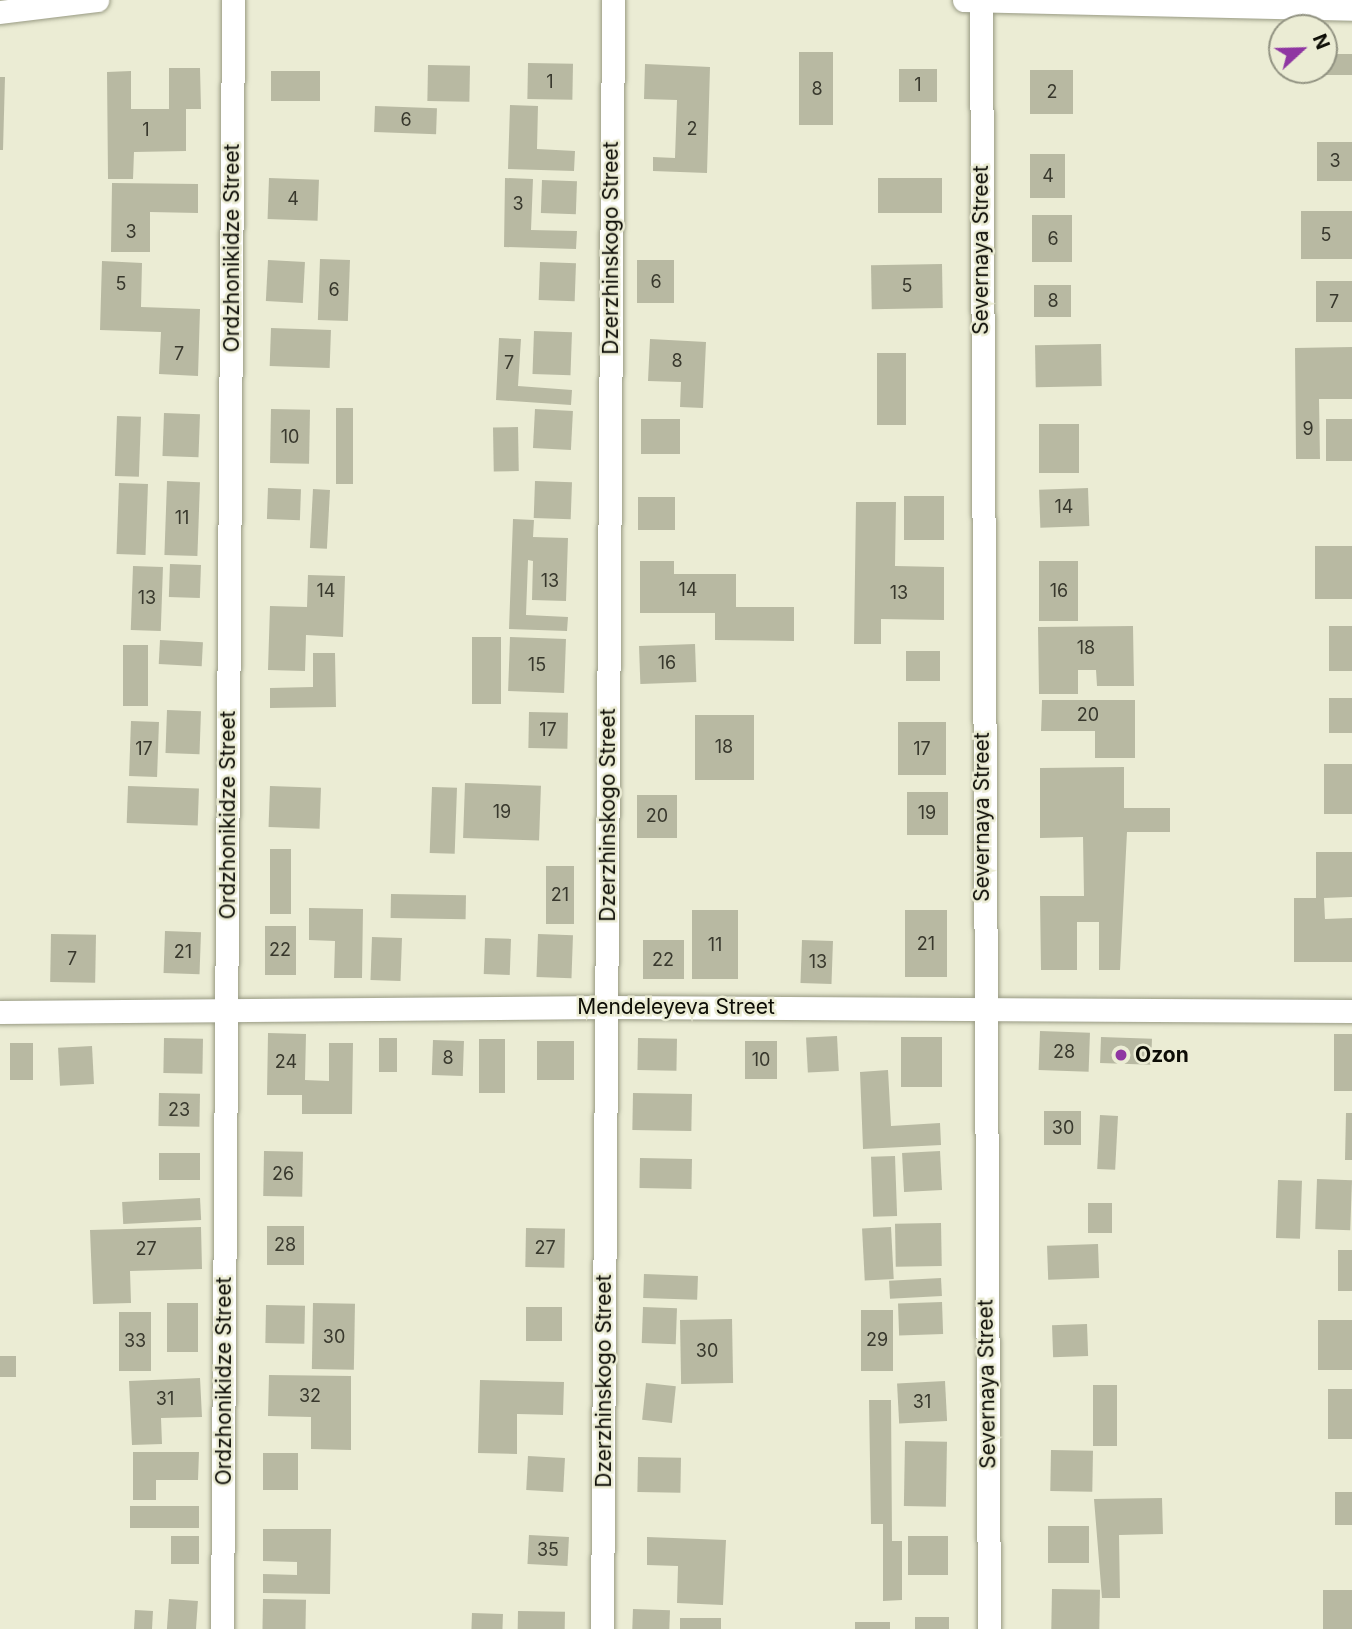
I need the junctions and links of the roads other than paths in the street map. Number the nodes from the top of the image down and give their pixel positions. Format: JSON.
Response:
{"nodes":[{"id":1,"x":97,"y":0,"type":"edge"},
{"id":2,"x":233,"y":0,"type":"edge"},
{"id":3,"x":613,"y":0,"type":"edge"},
{"id":4,"x":973,"y":2,"type":"edge"},
{"id":5,"x":1352,"y":9,"type":"edge"},
{"id":6,"x":0,"y":12,"type":"edge"},
{"id":7,"x":607,"y":1007,"type":"junction"},
{"id":8,"x":982,"y":1007,"type":"junction"},
{"id":9,"x":1352,"y":1011,"type":"edge"},
{"id":10,"x":0,"y":1012,"type":"edge"},
{"id":11,"x":227,"y":1012,"type":"junction"},
{"id":12,"x":222,"y":1629,"type":"edge"},
{"id":13,"x":602,"y":1629,"type":"edge"},
{"id":14,"x":989,"y":1629,"type":"edge"}],
"edges":[{"from":1,"to":6,"type":"street"},
{"from":2,"to":11,"type":"street","name":"Ordzhonikidze Street"},
{"from":3,"to":7,"type":"street","name":"Dzerzhinskogo Street"},
{"from":4,"to":5,"type":"street"},
{"from":4,"to":8,"type":"street","name":"Severnaya Street"},
{"from":7,"to":8,"type":"street","name":"Mendeleyeva Street"},
{"from":7,"to":11,"type":"street","name":"Mendeleyeva Street"},
{"from":7,"to":13,"type":"street","name":"Dzerzhinskogo Street"},
{"from":8,"to":9,"type":"street","name":"Mendeleyeva Street"},
{"from":8,"to":14,"type":"street","name":"Severnaya Street"},
{"from":10,"to":11,"type":"street","name":"Mendeleyeva Street"},
{"from":11,"to":12,"type":"street","name":"Ordzhonikidze Street"}]}
